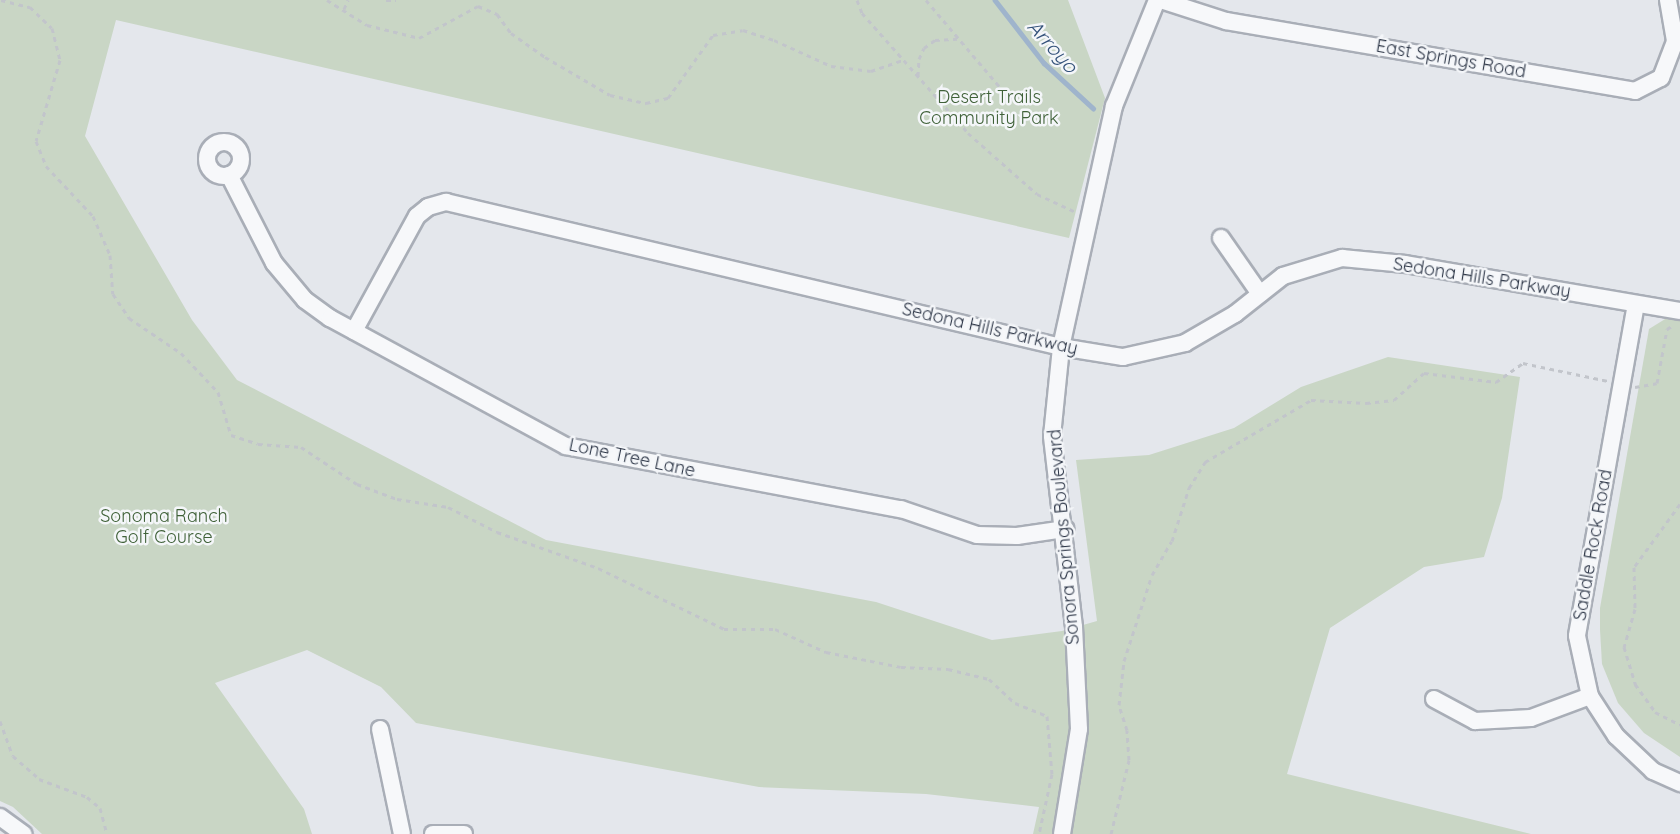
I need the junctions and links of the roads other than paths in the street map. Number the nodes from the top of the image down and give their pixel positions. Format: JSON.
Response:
{"nodes":[{"id":1,"x":1159,"y":0,"type":"edge"},
{"id":2,"x":1668,"y":0,"type":"edge"},
{"id":3,"x":230,"y":175,"type":"dead end"},
{"id":4,"x":1221,"y":238,"type":"dead end"},
{"id":5,"x":1260,"y":294,"type":"junction"},
{"id":6,"x":1636,"y":304,"type":"junction"},
{"id":7,"x":1679,"y":317,"type":"edge"},
{"id":8,"x":354,"y":331,"type":"junction"},
{"id":9,"x":1060,"y":347,"type":"junction"},
{"id":10,"x":1065,"y":529,"type":"junction"},
{"id":11,"x":1590,"y":696,"type":"junction"},
{"id":12,"x":1434,"y":699,"type":"dead end"},
{"id":13,"x":380,"y":729,"type":"dead end"},
{"id":14,"x":1680,"y":783,"type":"edge"},
{"id":15,"x":0,"y":817,"type":"edge"},
{"id":16,"x":23,"y":834,"type":"edge"},
{"id":17,"x":402,"y":834,"type":"edge"},
{"id":18,"x":433,"y":834,"type":"edge"},
{"id":19,"x":464,"y":834,"type":"edge"},
{"id":20,"x":1062,"y":834,"type":"edge"}],
"edges":[{"from":1,"to":2,"type":"street","name":"East Springs Road"},
{"from":1,"to":9,"type":"street","name":"Sonora Springs Boulevard"},
{"from":3,"to":8,"type":"street","name":"Lone Tree Lane"},
{"from":4,"to":5,"type":"street"},
{"from":5,"to":6,"type":"street","name":"Sedona Hills Parkway"},
{"from":5,"to":9,"type":"street","name":"Sedona Hills Parkway"},
{"from":6,"to":7,"type":"street","name":"Sedona Hills Parkway"},
{"from":6,"to":11,"type":"street","name":"Saddle Rock Road"},
{"from":8,"to":9,"type":"street","name":"Sedona Hills Parkway"},
{"from":8,"to":10,"type":"street","name":"Lone Tree Lane"},
{"from":9,"to":10,"type":"street","name":"Sonora Springs Boulevard"},
{"from":10,"to":20,"type":"street","name":"Sonora Springs Boulevard"},
{"from":11,"to":12,"type":"street"},
{"from":11,"to":14,"type":"street","name":"Saddle Rock Road"},
{"from":13,"to":17,"type":"street"},
{"from":15,"to":16,"type":"street"},
{"from":18,"to":19,"type":"street"}]}
